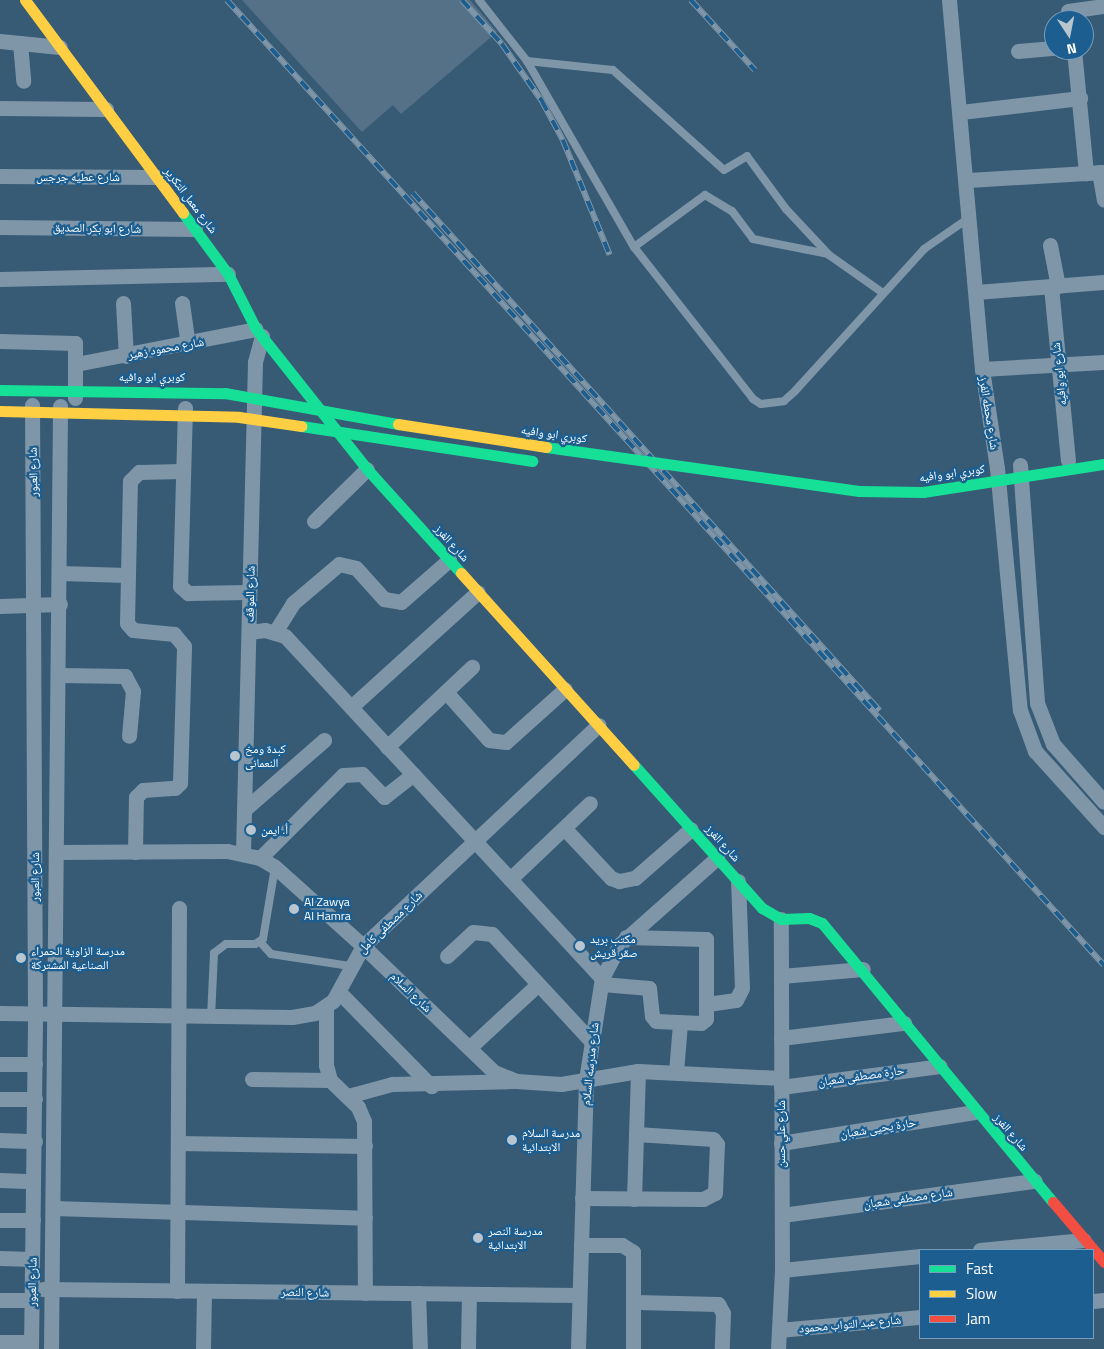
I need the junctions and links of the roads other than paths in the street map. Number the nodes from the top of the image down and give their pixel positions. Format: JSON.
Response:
{"nodes":[{"id":1,"x":25,"y":0,"type":"edge"},
{"id":2,"x":479,"y":0,"type":"edge"},
{"id":3,"x":949,"y":0,"type":"edge"},
{"id":4,"x":1104,"y":6,"type":"edge"},
{"id":5,"x":1068,"y":10,"type":"edge"},
{"id":6,"x":0,"y":41,"type":"edge"},
{"id":7,"x":20,"y":43,"type":"junction"},
{"id":8,"x":60,"y":47,"type":"junction"},
{"id":9,"x":1044,"y":49,"type":"edge"},
{"id":10,"x":1018,"y":51,"type":"dead end"},
{"id":11,"x":1075,"y":60,"type":"edge"},
{"id":12,"x":527,"y":61,"type":"junction"},
{"id":13,"x":23,"y":81,"type":"dead end"},
{"id":14,"x":1080,"y":98,"type":"junction"},
{"id":15,"x":0,"y":108,"type":"edge"},
{"id":16,"x":106,"y":108,"type":"junction"},
{"id":17,"x":961,"y":112,"type":"junction"},
{"id":18,"x":1097,"y":172,"type":"edge"},
{"id":19,"x":0,"y":176,"type":"edge"},
{"id":20,"x":157,"y":178,"type":"junction"},
{"id":21,"x":968,"y":180,"type":"junction"},
{"id":22,"x":1104,"y":200,"type":"edge"},
{"id":23,"x":970,"y":218,"type":"junction"},
{"id":24,"x":0,"y":226,"type":"edge"},
{"id":25,"x":195,"y":229,"type":"junction"},
{"id":26,"x":1050,"y":245,"type":"dead end"},
{"id":27,"x":634,"y":246,"type":"junction"},
{"id":28,"x":829,"y":255,"type":"junction"},
{"id":29,"x":228,"y":274,"type":"junction"},
{"id":30,"x":0,"y":279,"type":"edge"},
{"id":31,"x":1104,"y":282,"type":"edge"},
{"id":32,"x":1054,"y":287,"type":"junction"},
{"id":33,"x":976,"y":292,"type":"junction"},
{"id":34,"x":882,"y":293,"type":"junction"},
{"id":35,"x":123,"y":303,"type":"dead end"},
{"id":36,"x":182,"y":303,"type":"dead end"},
{"id":37,"x":259,"y":333,"type":"junction"},
{"id":38,"x":0,"y":341,"type":"edge"},
{"id":39,"x":188,"y":346,"type":"junction"},
{"id":40,"x":126,"y":356,"type":"junction"},
{"id":41,"x":1104,"y":362,"type":"edge"},
{"id":42,"x":76,"y":364,"type":"junction"},
{"id":43,"x":1058,"y":365,"type":"junction"},
{"id":44,"x":982,"y":369,"type":"junction"},
{"id":45,"x":0,"y":390,"type":"edge"},
{"id":46,"x":32,"y":405,"type":"dead end"},
{"id":47,"x":185,"y":405,"type":"dead end"},
{"id":48,"x":0,"y":411,"type":"edge"},
{"id":49,"x":329,"y":420,"type":"joint"},
{"id":50,"x":1104,"y":457,"type":"edge"},
{"id":51,"x":1068,"y":460,"type":"junction"},
{"id":52,"x":546,"y":463,"type":"dead end"},
{"id":53,"x":1104,"y":464,"type":"edge"},
{"id":54,"x":1020,"y":465,"type":"junction"},
{"id":55,"x":997,"y":468,"type":"junction"},
{"id":56,"x":367,"y":469,"type":"junction"},
{"id":57,"x":182,"y":471,"type":"junction"},
{"id":58,"x":1036,"y":489,"type":"dead end"},
{"id":59,"x":988,"y":497,"type":"dead end"},
{"id":60,"x":314,"y":521,"type":"dead end"},
{"id":61,"x":449,"y":560,"type":"junction"},
{"id":62,"x":60,"y":573,"type":"junction"},
{"id":63,"x":127,"y":575,"type":"junction"},
{"id":64,"x":250,"y":592,"type":"junction"},
{"id":65,"x":478,"y":592,"type":"junction"},
{"id":66,"x":35,"y":604,"type":"junction"},
{"id":67,"x":60,"y":604,"type":"junction"},
{"id":68,"x":0,"y":606,"type":"edge"},
{"id":69,"x":249,"y":632,"type":"junction"},
{"id":70,"x":276,"y":632,"type":"junction"},
{"id":71,"x":1034,"y":648,"type":"junction"},
{"id":72,"x":1014,"y":650,"type":"junction"},
{"id":73,"x":472,"y":667,"type":"dead end"},
{"id":74,"x":60,"y":675,"type":"junction"},
{"id":75,"x":565,"y":689,"type":"junction"},
{"id":76,"x":446,"y":692,"type":"junction"},
{"id":77,"x":351,"y":707,"type":"junction"},
{"id":78,"x":598,"y":725,"type":"junction"},
{"id":79,"x":130,"y":736,"type":"dead end"},
{"id":80,"x":324,"y":740,"type":"dead end"},
{"id":81,"x":387,"y":747,"type":"junction"},
{"id":82,"x":413,"y":774,"type":"junction"},
{"id":83,"x":1104,"y":802,"type":"edge"},
{"id":84,"x":590,"y":803,"type":"dead end"},
{"id":85,"x":244,"y":809,"type":"junction"},
{"id":86,"x":1104,"y":827,"type":"edge"},
{"id":87,"x":564,"y":828,"type":"junction"},
{"id":88,"x":691,"y":829,"type":"junction"},
{"id":89,"x":475,"y":841,"type":"junction"},
{"id":90,"x":57,"y":852,"type":"junction"},
{"id":91,"x":135,"y":852,"type":"junction"},
{"id":92,"x":243,"y":853,"type":"junction"},
{"id":93,"x":260,"y":858,"type":"junction"},
{"id":94,"x":717,"y":858,"type":"junction"},
{"id":95,"x":275,"y":867,"type":"junction"},
{"id":96,"x":510,"y":879,"type":"junction"},
{"id":97,"x":738,"y":881,"type":"junction"},
{"id":98,"x":179,"y":908,"type":"dead end"},
{"id":99,"x":781,"y":919,"type":"junction"},
{"id":100,"x":626,"y":938,"type":"junction"},
{"id":101,"x":260,"y":942,"type":"junction"},
{"id":102,"x":363,"y":946,"type":"junction"},
{"id":103,"x":447,"y":956,"type":"dead end"},
{"id":104,"x":350,"y":966,"type":"junction"},
{"id":105,"x":863,"y":970,"type":"junction"},
{"id":106,"x":781,"y":976,"type":"junction"},
{"id":107,"x":602,"y":981,"type":"junction"},
{"id":108,"x":538,"y":984,"type":"junction"},
{"id":109,"x":339,"y":992,"type":"junction"},
{"id":110,"x":707,"y":1004,"type":"junction"},
{"id":111,"x":326,"y":1008,"type":"junction"},
{"id":112,"x":0,"y":1014,"type":"edge"},
{"id":113,"x":35,"y":1014,"type":"junction"},
{"id":114,"x":57,"y":1014,"type":"junction"},
{"id":115,"x":178,"y":1016,"type":"junction"},
{"id":116,"x":211,"y":1017,"type":"junction"},
{"id":117,"x":680,"y":1023,"type":"junction"},
{"id":118,"x":904,"y":1023,"type":"junction"},
{"id":119,"x":781,"y":1038,"type":"junction"},
{"id":120,"x":590,"y":1040,"type":"junction"},
{"id":121,"x":470,"y":1048,"type":"junction"},
{"id":122,"x":0,"y":1064,"type":"edge"},
{"id":123,"x":35,"y":1064,"type":"junction"},
{"id":124,"x":940,"y":1066,"type":"junction"},
{"id":125,"x":638,"y":1071,"type":"junction"},
{"id":126,"x":676,"y":1072,"type":"junction"},
{"id":127,"x":252,"y":1079,"type":"dead end"},
{"id":128,"x":330,"y":1080,"type":"junction"},
{"id":129,"x":586,"y":1080,"type":"junction"},
{"id":130,"x":516,"y":1081,"type":"junction"},
{"id":131,"x":781,"y":1082,"type":"junction"},
{"id":132,"x":431,"y":1086,"type":"junction"},
{"id":133,"x":348,"y":1096,"type":"junction"},
{"id":134,"x":0,"y":1099,"type":"edge"},
{"id":135,"x":35,"y":1099,"type":"junction"},
{"id":136,"x":975,"y":1112,"type":"junction"},
{"id":137,"x":636,"y":1134,"type":"junction"},
{"id":138,"x":0,"y":1140,"type":"edge"},
{"id":139,"x":34,"y":1141,"type":"junction"},
{"id":140,"x":178,"y":1143,"type":"junction"},
{"id":141,"x":781,"y":1143,"type":"junction"},
{"id":142,"x":365,"y":1146,"type":"junction"},
{"id":143,"x":0,"y":1180,"type":"edge"},
{"id":144,"x":34,"y":1181,"type":"junction"},
{"id":145,"x":1035,"y":1181,"type":"junction"},
{"id":146,"x":582,"y":1198,"type":"junction"},
{"id":147,"x":634,"y":1199,"type":"junction"},
{"id":148,"x":53,"y":1208,"type":"junction"},
{"id":149,"x":177,"y":1212,"type":"junction"},
{"id":150,"x":782,"y":1215,"type":"junction"},
{"id":151,"x":365,"y":1218,"type":"junction"},
{"id":152,"x":0,"y":1220,"type":"edge"},
{"id":153,"x":33,"y":1220,"type":"junction"},
{"id":154,"x":1084,"y":1240,"type":"junction"},
{"id":155,"x":581,"y":1245,"type":"junction"},
{"id":156,"x":990,"y":1249,"type":"edge"},
{"id":157,"x":1092,"y":1249,"type":"edge"},
{"id":158,"x":1094,"y":1251,"type":"edge"},
{"id":159,"x":919,"y":1256,"type":"edge"},
{"id":160,"x":0,"y":1258,"type":"edge"},
{"id":161,"x":32,"y":1259,"type":"junction"},
{"id":162,"x":1104,"y":1262,"type":"edge"},
{"id":163,"x":782,"y":1270,"type":"junction"},
{"id":164,"x":52,"y":1289,"type":"junction"},
{"id":165,"x":177,"y":1290,"type":"junction"},
{"id":166,"x":204,"y":1291,"type":"junction"},
{"id":167,"x":365,"y":1293,"type":"junction"},
{"id":168,"x":418,"y":1293,"type":"junction"},
{"id":169,"x":32,"y":1294,"type":"junction"},
{"id":170,"x":468,"y":1294,"type":"junction"},
{"id":171,"x":579,"y":1295,"type":"junction"},
{"id":172,"x":0,"y":1300,"type":"edge"},
{"id":173,"x":636,"y":1302,"type":"junction"},
{"id":174,"x":919,"y":1317,"type":"edge"},
{"id":175,"x":779,"y":1330,"type":"junction"},
{"id":176,"x":0,"y":1342,"type":"edge"},
{"id":177,"x":31,"y":1346,"type":"edge"},
{"id":178,"x":51,"y":1349,"type":"edge"},
{"id":179,"x":203,"y":1349,"type":"edge"},
{"id":180,"x":420,"y":1349,"type":"edge"},
{"id":181,"x":468,"y":1349,"type":"edge"},
{"id":182,"x":578,"y":1349,"type":"edge"},
{"id":183,"x":633,"y":1349,"type":"edge"},
{"id":184,"x":722,"y":1349,"type":"edge"},
{"id":185,"x":778,"y":1349,"type":"edge"}],
"edges":[{"from":1,"to":8,"type":"street","name":"شارع معمل التكرير"},
{"from":2,"to":12,"type":"lane"},
{"from":3,"to":17,"type":"street","name":"شارع محطه الفرز"},
{"from":4,"to":5,"type":"street"},
{"from":6,"to":7,"type":"street"},
{"from":7,"to":8,"type":"street"},
{"from":7,"to":13,"type":"street"},
{"from":8,"to":16,"type":"street","name":"شارع معمل التكرير"},
{"from":9,"to":10,"type":"street"},
{"from":11,"to":14,"type":"street"},
{"from":12,"to":27,"type":"lane"},
{"from":12,"to":28,"type":"lane"},
{"from":14,"to":17,"type":"street"},
{"from":14,"to":18,"type":"street"},
{"from":15,"to":16,"type":"street"},
{"from":16,"to":20,"type":"street","name":"شارع معمل التكرير"},
{"from":17,"to":21,"type":"street","name":"شارع محطه الفرز"},
{"from":18,"to":21,"type":"street"},
{"from":18,"to":22,"type":"street"},
{"from":19,"to":20,"type":"street","name":"شارع عطيه جرجس"},
{"from":20,"to":25,"type":"street","name":"شارع معمل التكرير"},
{"from":21,"to":23,"type":"street","name":"شارع محطه الفرز"},
{"from":23,"to":33,"type":"street","name":"شارع محطه الفرز"},
{"from":23,"to":34,"type":"lane"},
{"from":24,"to":25,"type":"street","name":"شارع ابو بكر الصديق"},
{"from":25,"to":29,"type":"street","name":"شارع معمل التكرير"},
{"from":26,"to":32,"type":"street","name":"شارع ابو وافيه"},
{"from":27,"to":28,"type":"lane"},
{"from":27,"to":34,"type":"lane"},
{"from":28,"to":34,"type":"lane"},
{"from":29,"to":30,"type":"street"},
{"from":29,"to":37,"type":"street","name":"شارع معمل التكرير"},
{"from":31,"to":32,"type":"street"},
{"from":32,"to":33,"type":"street"},
{"from":32,"to":43,"type":"street","name":"شارع ابو وافيه"},
{"from":33,"to":44,"type":"street","name":"شارع محطه الفرز"},
{"from":35,"to":40,"type":"street"},
{"from":36,"to":39,"type":"street"},
{"from":37,"to":39,"type":"street","name":"شارع محمود زهير"},
{"from":37,"to":49,"type":"street","name":"شارع معمل التكرير"},
{"from":37,"to":64,"type":"street","name":"شارع الموقف"},
{"from":38,"to":42,"type":"street","name":"شارع العبور"},
{"from":39,"to":40,"type":"street","name":"شارع محمود زهير"},
{"from":40,"to":42,"type":"street","name":"شارع محمود زهير"},
{"from":41,"to":43,"type":"street"},
{"from":42,"to":62,"type":"street","name":"شارع العبور"},
{"from":43,"to":44,"type":"street"},
{"from":43,"to":51,"type":"street","name":"شارع ابو وافيه"},
{"from":44,"to":55,"type":"street","name":"شارع محطه الفرز"},
{"from":45,"to":53,"type":"street","name":"كوبري ابو وافيه","bridge":true},
{"from":46,"to":66,"type":"street","name":"شارع العبور"},
{"from":47,"to":57,"type":"street"},
{"from":48,"to":52,"type":"street","bridge":true},
{"from":49,"to":56,"type":"street","name":"شارع الفرز"},
{"from":50,"to":51,"type":"street"},
{"from":51,"to":54,"type":"street"},
{"from":54,"to":55,"type":"street"},
{"from":54,"to":71,"type":"street"},
{"from":55,"to":72,"type":"street","name":"شارع محطه الفرز"},
{"from":56,"to":60,"type":"street"},
{"from":56,"to":61,"type":"street","name":"شارع الفرز"},
{"from":57,"to":63,"type":"street"},
{"from":57,"to":64,"type":"street"},
{"from":58,"to":59,"type":"street"},
{"from":61,"to":65,"type":"street","name":"شارع الفرز"},
{"from":61,"to":70,"type":"street"},
{"from":62,"to":63,"type":"street"},
{"from":62,"to":67,"type":"street","name":"شارع العبور"},
{"from":63,"to":91,"type":"street"},
{"from":64,"to":69,"type":"street","name":"شارع الموقف"},
{"from":65,"to":75,"type":"street","name":"شارع الفرز"},
{"from":65,"to":77,"type":"street"},
{"from":66,"to":67,"type":"street"},
{"from":66,"to":68,"type":"street"},
{"from":66,"to":113,"type":"street","name":"شارع العبور"},
{"from":67,"to":74,"type":"street","name":"شارع العبور"},
{"from":69,"to":70,"type":"street"},
{"from":69,"to":85,"type":"street","name":"شارع الموقف"},
{"from":70,"to":77,"type":"street"},
{"from":71,"to":72,"type":"street"},
{"from":71,"to":83,"type":"street"},
{"from":72,"to":86,"type":"street","name":"شارع محطه الفرز"},
{"from":73,"to":76,"type":"street"},
{"from":74,"to":79,"type":"street"},
{"from":74,"to":90,"type":"street","name":"شارع العبور"},
{"from":75,"to":76,"type":"street"},
{"from":75,"to":78,"type":"street","name":"شارع الفرز"},
{"from":76,"to":81,"type":"street"},
{"from":77,"to":81,"type":"street"},
{"from":78,"to":88,"type":"street","name":"شارع الفرز"},
{"from":78,"to":89,"type":"street","name":"شارع مصطفى كامل"},
{"from":80,"to":85,"type":"street"},
{"from":81,"to":82,"type":"street"},
{"from":82,"to":89,"type":"street"},
{"from":82,"to":93,"type":"street"},
{"from":84,"to":87,"type":"street"},
{"from":85,"to":92,"type":"street","name":"شارع الموقف"},
{"from":87,"to":88,"type":"street"},
{"from":87,"to":96,"type":"street"},
{"from":88,"to":94,"type":"street","name":"شارع الفرز"},
{"from":89,"to":96,"type":"street"},
{"from":89,"to":102,"type":"street","name":"شارع مصطفى كامل"},
{"from":90,"to":91,"type":"street","name":"شارع السلام"},
{"from":90,"to":114,"type":"street","name":"شارع العبور"},
{"from":91,"to":92,"type":"street","name":"شارع السلام"},
{"from":92,"to":93,"type":"street","name":"شارع السلام"},
{"from":93,"to":95,"type":"street","name":"شارع السلام"},
{"from":94,"to":97,"type":"street","name":"شارع الفرز"},
{"from":94,"to":100,"type":"street","name":"شارع مدرسه السلام"},
{"from":95,"to":101,"type":"lane"},
{"from":95,"to":102,"type":"street","name":"شارع السلام"},
{"from":96,"to":107,"type":"street"},
{"from":97,"to":99,"type":"street","name":"شارع الفرز"},
{"from":97,"to":110,"type":"street"},
{"from":98,"to":115,"type":"street"},
{"from":99,"to":105,"type":"street","name":"شارع الفرز"},
{"from":99,"to":106,"type":"street","name":"شارع علي حسن"},
{"from":100,"to":107,"type":"street","name":"شارع مدرسه السلام"},
{"from":100,"to":110,"type":"street"},
{"from":101,"to":104,"type":"lane"},
{"from":101,"to":116,"type":"lane"},
{"from":102,"to":104,"type":"street","name":"شارع مصطفى كامل"},
{"from":102,"to":121,"type":"street","name":"شارع السلام"},
{"from":103,"to":108,"type":"street"},
{"from":104,"to":109,"type":"street","name":"شارع مصطفى كامل"},
{"from":105,"to":106,"type":"street"},
{"from":105,"to":118,"type":"street","name":"شارع الفرز"},
{"from":106,"to":119,"type":"street","name":"شارع علي حسن"},
{"from":107,"to":117,"type":"street"},
{"from":107,"to":120,"type":"street","name":"شارع مدرسه السلام"},
{"from":108,"to":120,"type":"street"},
{"from":108,"to":121,"type":"street"},
{"from":109,"to":111,"type":"street","name":"شارع مصطفى كامل"},
{"from":109,"to":132,"type":"street"},
{"from":110,"to":117,"type":"street"},
{"from":111,"to":116,"type":"street"},
{"from":111,"to":128,"type":"street"},
{"from":112,"to":113,"type":"street"},
{"from":113,"to":114,"type":"street"},
{"from":113,"to":123,"type":"street","name":"شارع العبور"},
{"from":114,"to":115,"type":"street"},
{"from":114,"to":148,"type":"street","name":"شارع العبور"},
{"from":115,"to":116,"type":"street"},
{"from":115,"to":140,"type":"street"},
{"from":117,"to":126,"type":"street"},
{"from":118,"to":119,"type":"street"},
{"from":118,"to":124,"type":"street","name":"شارع الفرز"},
{"from":119,"to":131,"type":"street","name":"شارع علي حسن"},
{"from":120,"to":129,"type":"street","name":"شارع مدرسه السلام"},
{"from":121,"to":130,"type":"street","name":"شارع السلام"},
{"from":122,"to":123,"type":"street"},
{"from":123,"to":135,"type":"street","name":"شارع العبور"},
{"from":124,"to":131,"type":"street","name":"حارة مصطفى شعبان"},
{"from":124,"to":136,"type":"street","name":"شارع الفرز"},
{"from":125,"to":126,"type":"street","name":"شارع السلام"},
{"from":125,"to":129,"type":"street","name":"شارع السلام"},
{"from":125,"to":137,"type":"street"},
{"from":126,"to":131,"type":"street","name":"شارع السلام"},
{"from":127,"to":128,"type":"street"},
{"from":128,"to":133,"type":"street"},
{"from":129,"to":130,"type":"street","name":"شارع السلام"},
{"from":129,"to":146,"type":"street","name":"شارع مدرسه السلام"},
{"from":130,"to":132,"type":"street"},
{"from":131,"to":141,"type":"street","name":"شارع علي حسن"},
{"from":132,"to":133,"type":"street"},
{"from":133,"to":142,"type":"street"},
{"from":134,"to":135,"type":"street"},
{"from":135,"to":139,"type":"street","name":"شارع العبور"},
{"from":136,"to":141,"type":"street","name":"حارة يحيى شعبان"},
{"from":136,"to":145,"type":"street","name":"شارع الفرز"},
{"from":137,"to":147,"type":"street"},
{"from":137,"to":147,"type":"street"},
{"from":138,"to":139,"type":"street"},
{"from":139,"to":144,"type":"street","name":"شارع العبور"},
{"from":140,"to":142,"type":"street"},
{"from":140,"to":149,"type":"street"},
{"from":141,"to":150,"type":"street","name":"شارع علي حسن"},
{"from":142,"to":151,"type":"street"},
{"from":143,"to":144,"type":"street"},
{"from":144,"to":153,"type":"street","name":"شارع العبور"},
{"from":145,"to":150,"type":"street","name":"شارع مصطفى شعبان"},
{"from":145,"to":154,"type":"street","name":"شارع الفرز"},
{"from":146,"to":147,"type":"street"},
{"from":146,"to":155,"type":"street","name":"شارع مدرسه السلام"},
{"from":148,"to":149,"type":"street"},
{"from":148,"to":164,"type":"street","name":"شارع العبور"},
{"from":149,"to":151,"type":"street"},
{"from":149,"to":165,"type":"street"},
{"from":150,"to":163,"type":"street","name":"شارع علي حسن"},
{"from":151,"to":167,"type":"street"},
{"from":152,"to":153,"type":"street"},
{"from":153,"to":161,"type":"street","name":"شارع العبور"},
{"from":154,"to":156,"type":"street"},
{"from":154,"to":157,"type":"street","name":"شارع الفرز"},
{"from":155,"to":171,"type":"street","name":"شارع مدرسه السلام"},
{"from":155,"to":173,"type":"street"},
{"from":158,"to":162,"type":"street","name":"شارع الفرز"},
{"from":159,"to":163,"type":"street"},
{"from":160,"to":161,"type":"street"},
{"from":161,"to":169,"type":"street","name":"شارع العبور"},
{"from":163,"to":175,"type":"street","name":"شارع علي حسن"},
{"from":164,"to":165,"type":"street","name":"شارع النصر"},
{"from":164,"to":169,"type":"street","name":"شارع النصر"},
{"from":164,"to":178,"type":"street","name":"شارع العبور"},
{"from":165,"to":166,"type":"street","name":"شارع النصر"},
{"from":166,"to":167,"type":"street","name":"شارع النصر"},
{"from":166,"to":179,"type":"street"},
{"from":167,"to":168,"type":"street","name":"شارع النصر"},
{"from":168,"to":170,"type":"street","name":"شارع النصر"},
{"from":168,"to":180,"type":"street"},
{"from":169,"to":172,"type":"street","name":"شارع النصر"},
{"from":169,"to":177,"type":"street","name":"شارع العبور"},
{"from":170,"to":171,"type":"street","name":"شارع النصر"},
{"from":170,"to":181,"type":"street"},
{"from":171,"to":182,"type":"street","name":"شارع مدرسه السلام"},
{"from":173,"to":183,"type":"street"},
{"from":173,"to":184,"type":"street"},
{"from":174,"to":175,"type":"street","name":"شارع عبد التواب محمود"},
{"from":175,"to":185,"type":"street","name":"شارع علي حسن"},
{"from":176,"to":177,"type":"street"}]}
